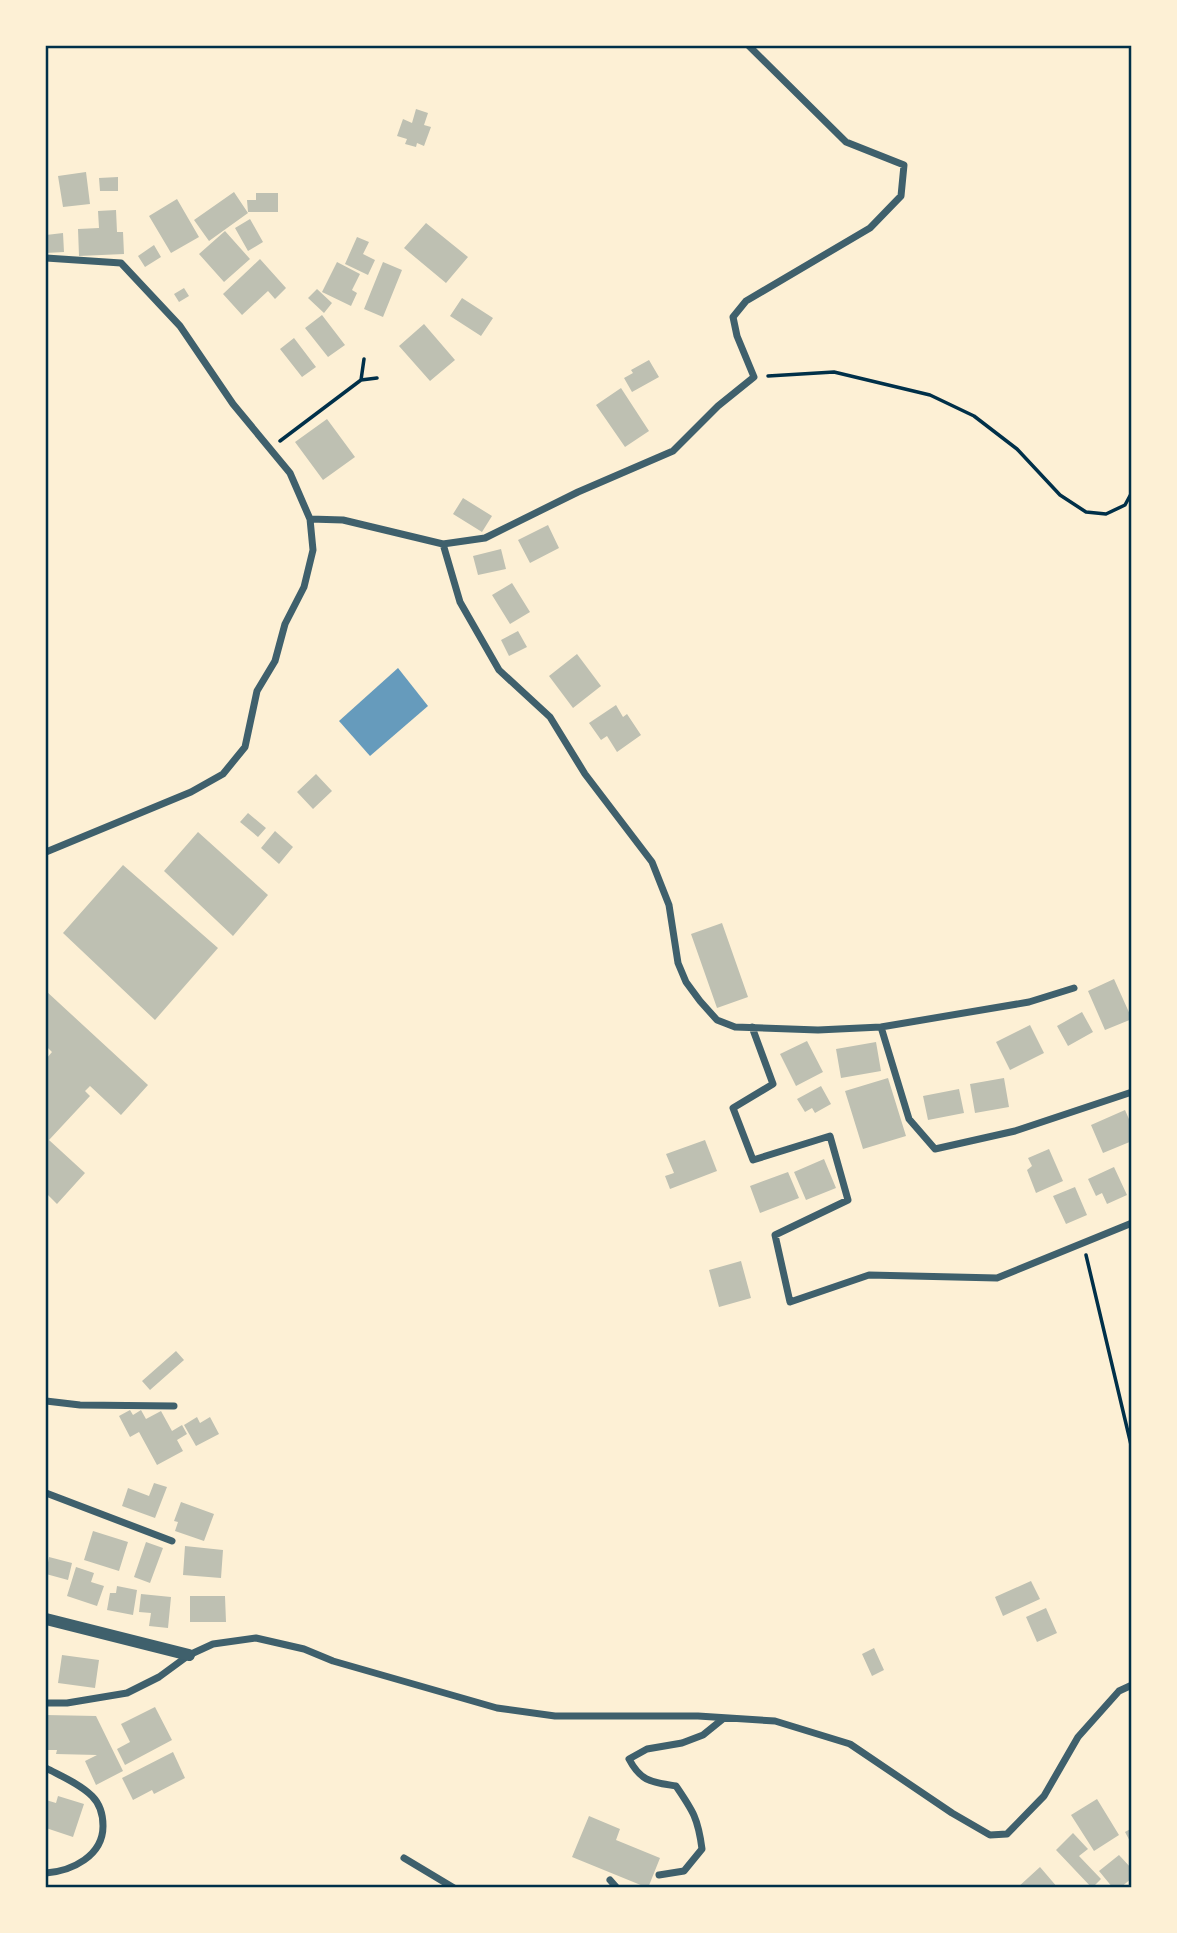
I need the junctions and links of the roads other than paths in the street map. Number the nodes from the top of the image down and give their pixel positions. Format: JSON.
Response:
{"nodes":[{"id":1,"x":748,"y":46,"type":"edge"},
{"id":2,"x":46,"y":257,"type":"edge"},
{"id":3,"x":310,"y":519,"type":"junction"},
{"id":4,"x":443,"y":544,"type":"junction"},
{"id":5,"x":46,"y":852,"type":"edge"},
{"id":6,"x":1074,"y":988,"type":"dead end"},
{"id":7,"x":752,"y":1027,"type":"junction"},
{"id":8,"x":881,"y":1027,"type":"junction"},
{"id":9,"x":1132,"y":1092,"type":"edge"},
{"id":10,"x":1132,"y":1223,"type":"edge"},
{"id":11,"x":46,"y":1401,"type":"edge"},
{"id":12,"x":174,"y":1406,"type":"dead end"},
{"id":13,"x":46,"y":1493,"type":"edge"},
{"id":14,"x":172,"y":1541,"type":"dead end"},
{"id":15,"x":46,"y":1619,"type":"edge"},
{"id":16,"x":189,"y":1655,"type":"junction"},
{"id":17,"x":1132,"y":1685,"type":"edge"},
{"id":18,"x":46,"y":1703,"type":"edge"},
{"id":19,"x":724,"y":1718,"type":"junction"},
{"id":20,"x":46,"y":1768,"type":"edge"},
{"id":21,"x":404,"y":1858,"type":"dead end"},
{"id":22,"x":46,"y":1873,"type":"edge"},
{"id":23,"x":659,"y":1874,"type":"dead end"},
{"id":24,"x":611,"y":1880,"type":"dead end"},
{"id":25,"x":454,"y":1888,"type":"edge"},
{"id":26,"x":617,"y":1888,"type":"edge"}],
"edges":[{"from":1,"to":4,"type":"street"},
{"from":2,"to":3,"type":"street"},
{"from":3,"to":4,"type":"street"},
{"from":3,"to":5,"type":"street"},
{"from":4,"to":7,"type":"street"},
{"from":6,"to":8,"type":"street"},
{"from":7,"to":8,"type":"street"},
{"from":7,"to":10,"type":"street"},
{"from":8,"to":9,"type":"street"},
{"from":11,"to":12,"type":"street"},
{"from":13,"to":14,"type":"street"},
{"from":15,"to":16,"type":"street"},
{"from":16,"to":18,"type":"street"},
{"from":16,"to":19,"type":"street"},
{"from":17,"to":19,"type":"street"},
{"from":19,"to":23,"type":"street"},
{"from":20,"to":22,"type":"street"},
{"from":21,"to":25,"type":"street"},
{"from":24,"to":26,"type":"street"}]}
